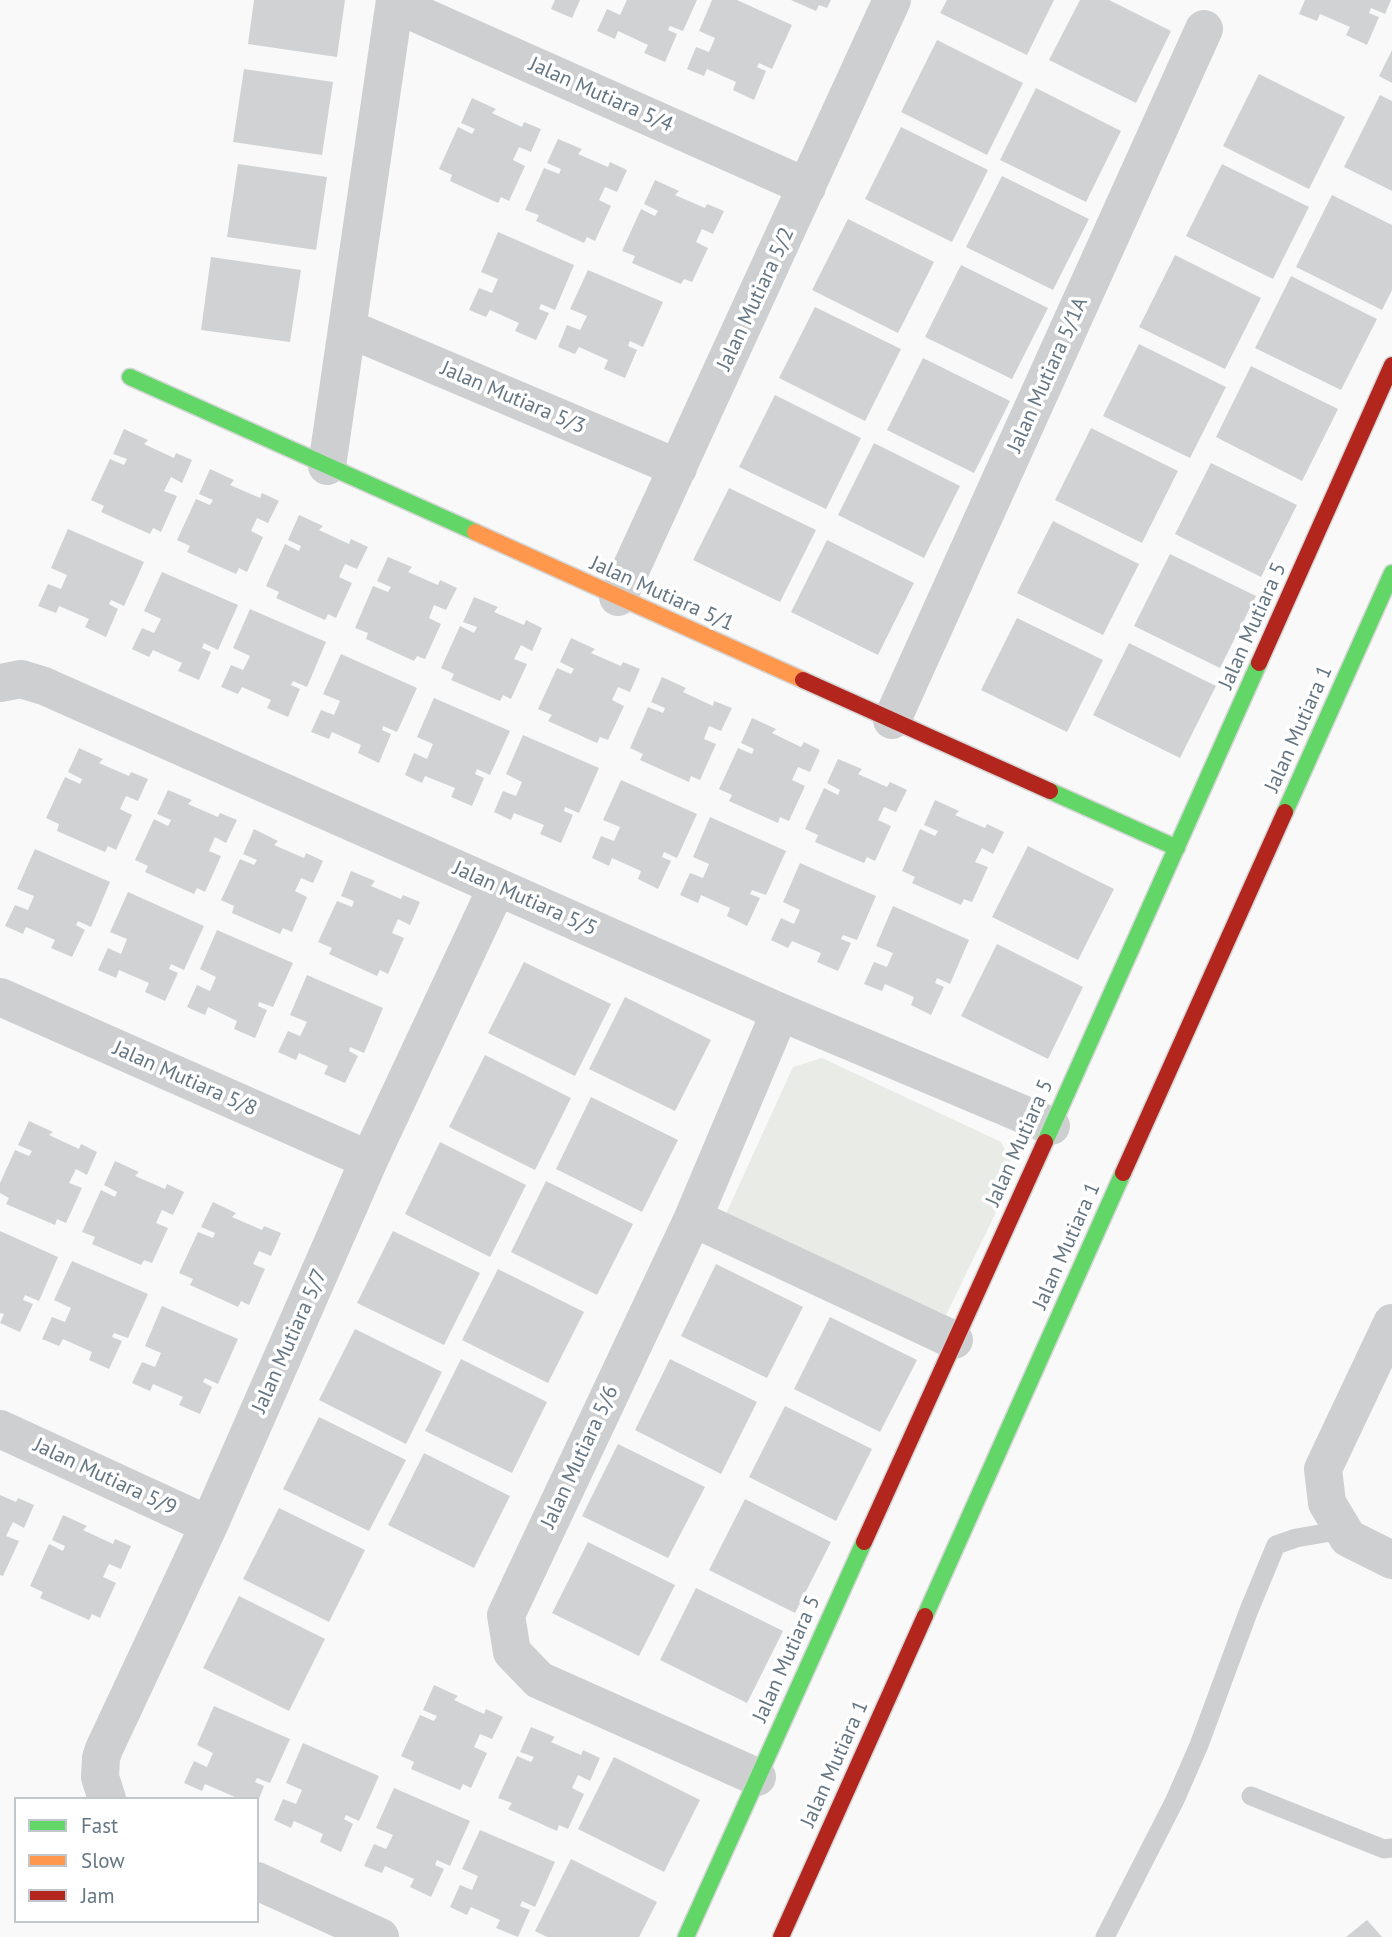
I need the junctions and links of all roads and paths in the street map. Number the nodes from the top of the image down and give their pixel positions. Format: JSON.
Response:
{"nodes":[{"id":1,"x":892,"y":0,"type":"edge"},
{"id":2,"x":395,"y":2,"type":"edge"},
{"id":3,"x":1204,"y":29,"type":"dead end"},
{"id":4,"x":807,"y":187,"type":"junction"},
{"id":5,"x":347,"y":328,"type":"junction"},
{"id":6,"x":1392,"y":365,"type":"edge"},
{"id":7,"x":130,"y":377,"type":"dead end"},
{"id":8,"x":327,"y":466,"type":"junction"},
{"id":9,"x":678,"y":468,"type":"junction"},
{"id":10,"x":1392,"y":573,"type":"edge"},
{"id":11,"x":618,"y":597,"type":"junction"},
{"id":12,"x":0,"y":683,"type":"edge"},
{"id":13,"x":892,"y":720,"type":"junction"},
{"id":14,"x":1177,"y":848,"type":"junction"},
{"id":15,"x":497,"y":887,"type":"junction"},
{"id":16,"x":0,"y":998,"type":"edge"},
{"id":17,"x":780,"y":1012,"type":"junction"},
{"id":18,"x":1051,"y":1126,"type":"junction"},
{"id":19,"x":369,"y":1160,"type":"junction"},
{"id":20,"x":693,"y":1218,"type":"junction"},
{"id":21,"x":1392,"y":1323,"type":"edge"},
{"id":22,"x":954,"y":1340,"type":"junction"},
{"id":23,"x":0,"y":1429,"type":"edge"},
{"id":24,"x":209,"y":1525,"type":"junction"},
{"id":25,"x":1345,"y":1534,"type":"junction"},
{"id":26,"x":1392,"y":1560,"type":"edge"},
{"id":27,"x":757,"y":1777,"type":"junction"},
{"id":28,"x":1251,"y":1796,"type":"dead end"},
{"id":29,"x":106,"y":1797,"type":"edge"},
{"id":30,"x":1392,"y":1848,"type":"edge"},
{"id":31,"x":259,"y":1882,"type":"edge"},
{"id":32,"x":380,"y":1937,"type":"edge"},
{"id":33,"x":686,"y":1937,"type":"edge"},
{"id":34,"x":780,"y":1937,"type":"edge"},
{"id":35,"x":1105,"y":1937,"type":"edge"}],
"edges":[{"from":1,"to":4,"type":"street","name":"Jalan Mutiara 5/2"},
{"from":2,"to":4,"type":"street","name":"Jalan Mutiara 5/4"},
{"from":2,"to":5,"type":"street"},
{"from":3,"to":13,"type":"street","name":"Jalan Mutiara 5/1A"},
{"from":4,"to":9,"type":"street","name":"Jalan Mutiara 5/2"},
{"from":5,"to":8,"type":"street"},
{"from":5,"to":9,"type":"street","name":"Jalan Mutiara 5/3"},
{"from":6,"to":14,"type":"street","name":"Jalan Mutiara 5"},
{"from":7,"to":8,"type":"street","name":"Jalan Mutiara 5/1"},
{"from":8,"to":11,"type":"street","name":"Jalan Mutiara 5/1"},
{"from":9,"to":11,"type":"street","name":"Jalan Mutiara 5/2"},
{"from":10,"to":34,"type":"street","name":"Jalan Mutiara 1"},
{"from":11,"to":13,"type":"street","name":"Jalan Mutiara 5/1"},
{"from":12,"to":15,"type":"street","name":"Jalan Mutiara 5/5"},
{"from":13,"to":14,"type":"street","name":"Jalan Mutiara 5/1"},
{"from":14,"to":18,"type":"street","name":"Jalan Mutiara 5"},
{"from":15,"to":17,"type":"street","name":"Jalan Mutiara 5/5"},
{"from":15,"to":19,"type":"street","name":"Jalan Mutiara 5/7"},
{"from":16,"to":19,"type":"street","name":"Jalan Mutiara 5/8"},
{"from":17,"to":18,"type":"street","name":"Jalan Mutiara 5/5"},
{"from":17,"to":20,"type":"street","name":"Jalan Mutiara 5/6"},
{"from":18,"to":22,"type":"street","name":"Jalan Mutiara 5"},
{"from":19,"to":24,"type":"street","name":"Jalan Mutiara 5/7"},
{"from":20,"to":22,"type":"street"},
{"from":20,"to":27,"type":"street","name":"Jalan Mutiara 5/6"},
{"from":21,"to":25,"type":"street"},
{"from":22,"to":27,"type":"street","name":"Jalan Mutiara 5"},
{"from":23,"to":24,"type":"street","name":"Jalan Mutiara 5/9"},
{"from":24,"to":29,"type":"street","name":"Jalan Mutiara 5/7"},
{"from":25,"to":26,"type":"street"},
{"from":25,"to":35,"type":"lane"},
{"from":27,"to":33,"type":"street","name":"Jalan Mutiara 5"},
{"from":28,"to":30,"type":"lane"},
{"from":31,"to":32,"type":"street"}]}
